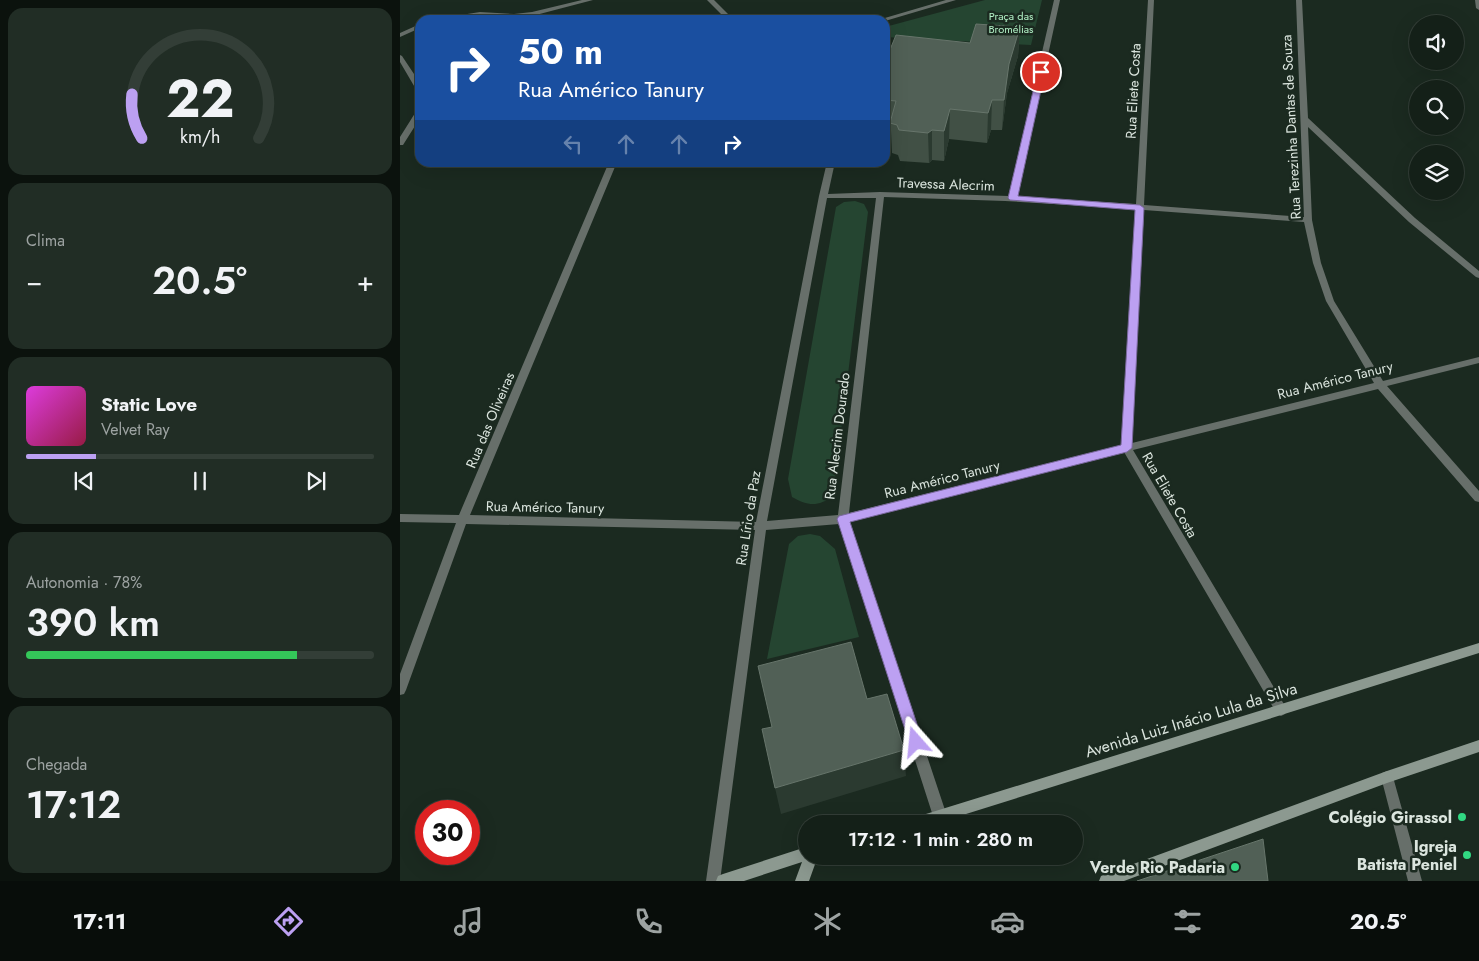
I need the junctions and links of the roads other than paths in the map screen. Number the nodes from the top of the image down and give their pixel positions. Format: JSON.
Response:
{"nodes":[{"id":1,"x":590,"y":0,"type":"edge"},
{"id":2,"x":710,"y":0,"type":"edge"},
{"id":3,"x":953,"y":0,"type":"edge"},
{"id":4,"x":1057,"y":0,"type":"edge"},
{"id":5,"x":1151,"y":0,"type":"edge"},
{"id":6,"x":1299,"y":0,"type":"edge"},
{"id":7,"x":1478,"y":0,"type":"edge"},
{"id":8,"x":1479,"y":8,"type":"edge"},
{"id":9,"x":474,"y":15,"type":"edge"},
{"id":10,"x":497,"y":15,"type":"edge"},
{"id":11,"x":523,"y":15,"type":"edge"},
{"id":12,"x":726,"y":15,"type":"edge"},
{"id":13,"x":890,"y":18,"type":"edge"},
{"id":14,"x":415,"y":28,"type":"edge"},
{"id":15,"x":400,"y":35,"type":"edge"},
{"id":16,"x":400,"y":56,"type":"edge"},
{"id":17,"x":415,"y":81,"type":"edge"},
{"id":18,"x":415,"y":120,"type":"edge"},
{"id":19,"x":1305,"y":120,"type":"junction"},
{"id":20,"x":400,"y":143,"type":"edge"},
{"id":21,"x":611,"y":167,"type":"edge"},
{"id":22,"x":829,"y":167,"type":"edge"},
{"id":23,"x":880,"y":194,"type":"junction"},
{"id":24,"x":822,"y":196,"type":"junction"},
{"id":25,"x":1013,"y":198,"type":"junction"},
{"id":26,"x":1140,"y":208,"type":"junction"},
{"id":27,"x":1308,"y":220,"type":"junction"},
{"id":28,"x":1479,"y":275,"type":"edge"},
{"id":29,"x":1479,"y":360,"type":"edge"},
{"id":30,"x":1380,"y":384,"type":"junction"},
{"id":31,"x":1127,"y":448,"type":"junction"},
{"id":32,"x":1479,"y":498,"type":"edge"},
{"id":33,"x":400,"y":518,"type":"edge"},
{"id":34,"x":843,"y":519,"type":"junction"},
{"id":35,"x":462,"y":521,"type":"junction"},
{"id":36,"x":761,"y":526,"type":"junction"},
{"id":37,"x":1479,"y":648,"type":"edge"},
{"id":38,"x":400,"y":690,"type":"edge"},
{"id":39,"x":1281,"y":710,"type":"junction"},
{"id":40,"x":1479,"y":746,"type":"edge"},
{"id":41,"x":1387,"y":777,"type":"junction"},
{"id":42,"x":940,"y":815,"type":"edge"},
{"id":43,"x":943,"y":815,"type":"edge"},
{"id":44,"x":798,"y":857,"type":"edge"},
{"id":45,"x":808,"y":865,"type":"edge"},
{"id":46,"x":713,"y":881,"type":"edge"},
{"id":47,"x":723,"y":881,"type":"edge"},
{"id":48,"x":802,"y":881,"type":"edge"},
{"id":49,"x":1106,"y":881,"type":"edge"},
{"id":50,"x":1416,"y":881,"type":"edge"}],
"edges":[{"from":1,"to":11,"type":"street"},
{"from":2,"to":12,"type":"street"},
{"from":3,"to":13,"type":"street"},
{"from":4,"to":25,"type":"street"},
{"from":5,"to":26,"type":"street","name":"Rua Eliete Costa"},
{"from":6,"to":19,"type":"street","name":"Rua Terezinha Dantas de Souza"},
{"from":7,"to":8,"type":"street"},
{"from":9,"to":10,"type":"street"},
{"from":14,"to":15,"type":"street"},
{"from":16,"to":17,"type":"street"},
{"from":18,"to":20,"type":"street"},
{"from":19,"to":27,"type":"street","name":"Rua Terezinha Dantas de Souza"},
{"from":19,"to":28,"type":"street"},
{"from":21,"to":35,"type":"street","name":"Rua das Oliveiras"},
{"from":22,"to":24,"type":"street","name":"Rua Lírio da Paz"},
{"from":23,"to":24,"type":"street","name":"Travessa Alecrim"},
{"from":23,"to":25,"type":"street","name":"Travessa Alecrim"},
{"from":23,"to":34,"type":"street","name":"Rua Alecrim Dourado"},
{"from":24,"to":36,"type":"street","name":"Rua Lírio da Paz"},
{"from":25,"to":26,"type":"street","name":"Travessa Alecrim"},
{"from":26,"to":27,"type":"street","name":"Travessa Alecrim"},
{"from":26,"to":31,"type":"street","name":"Rua Eliete Costa"},
{"from":27,"to":30,"type":"street","name":"Rua Terezinha Dantas de Souza"},
{"from":29,"to":30,"type":"street","name":"Rua Américo Tanury"},
{"from":30,"to":31,"type":"street","name":"Rua Américo Tanury"},
{"from":30,"to":32,"type":"street","name":"Rua Terezinha Dantas de Souza"},
{"from":31,"to":34,"type":"street","name":"Rua Américo Tanury"},
{"from":31,"to":39,"type":"street","name":"Rua Eliete Costa"},
{"from":33,"to":35,"type":"street","name":"Rua Américo Tanury"},
{"from":34,"to":36,"type":"street","name":"Rua Américo Tanury"},
{"from":34,"to":42,"type":"street","name":"Rua Alecrim Dourado"},
{"from":35,"to":36,"type":"street","name":"Rua Américo Tanury"},
{"from":35,"to":38,"type":"street","name":"Rua das Oliveiras"},
{"from":36,"to":46,"type":"street","name":"Rua Lírio da Paz"},
{"from":37,"to":39,"type":"street","name":"Avenida Luiz Inácio Lula da Silva"},
{"from":39,"to":43,"type":"street","name":"Avenida Luiz Inácio Lula da Silva"},
{"from":40,"to":41,"type":"street"},
{"from":41,"to":49,"type":"street"},
{"from":41,"to":50,"type":"street"},
{"from":44,"to":47,"type":"street"},
{"from":45,"to":48,"type":"street"}]}
